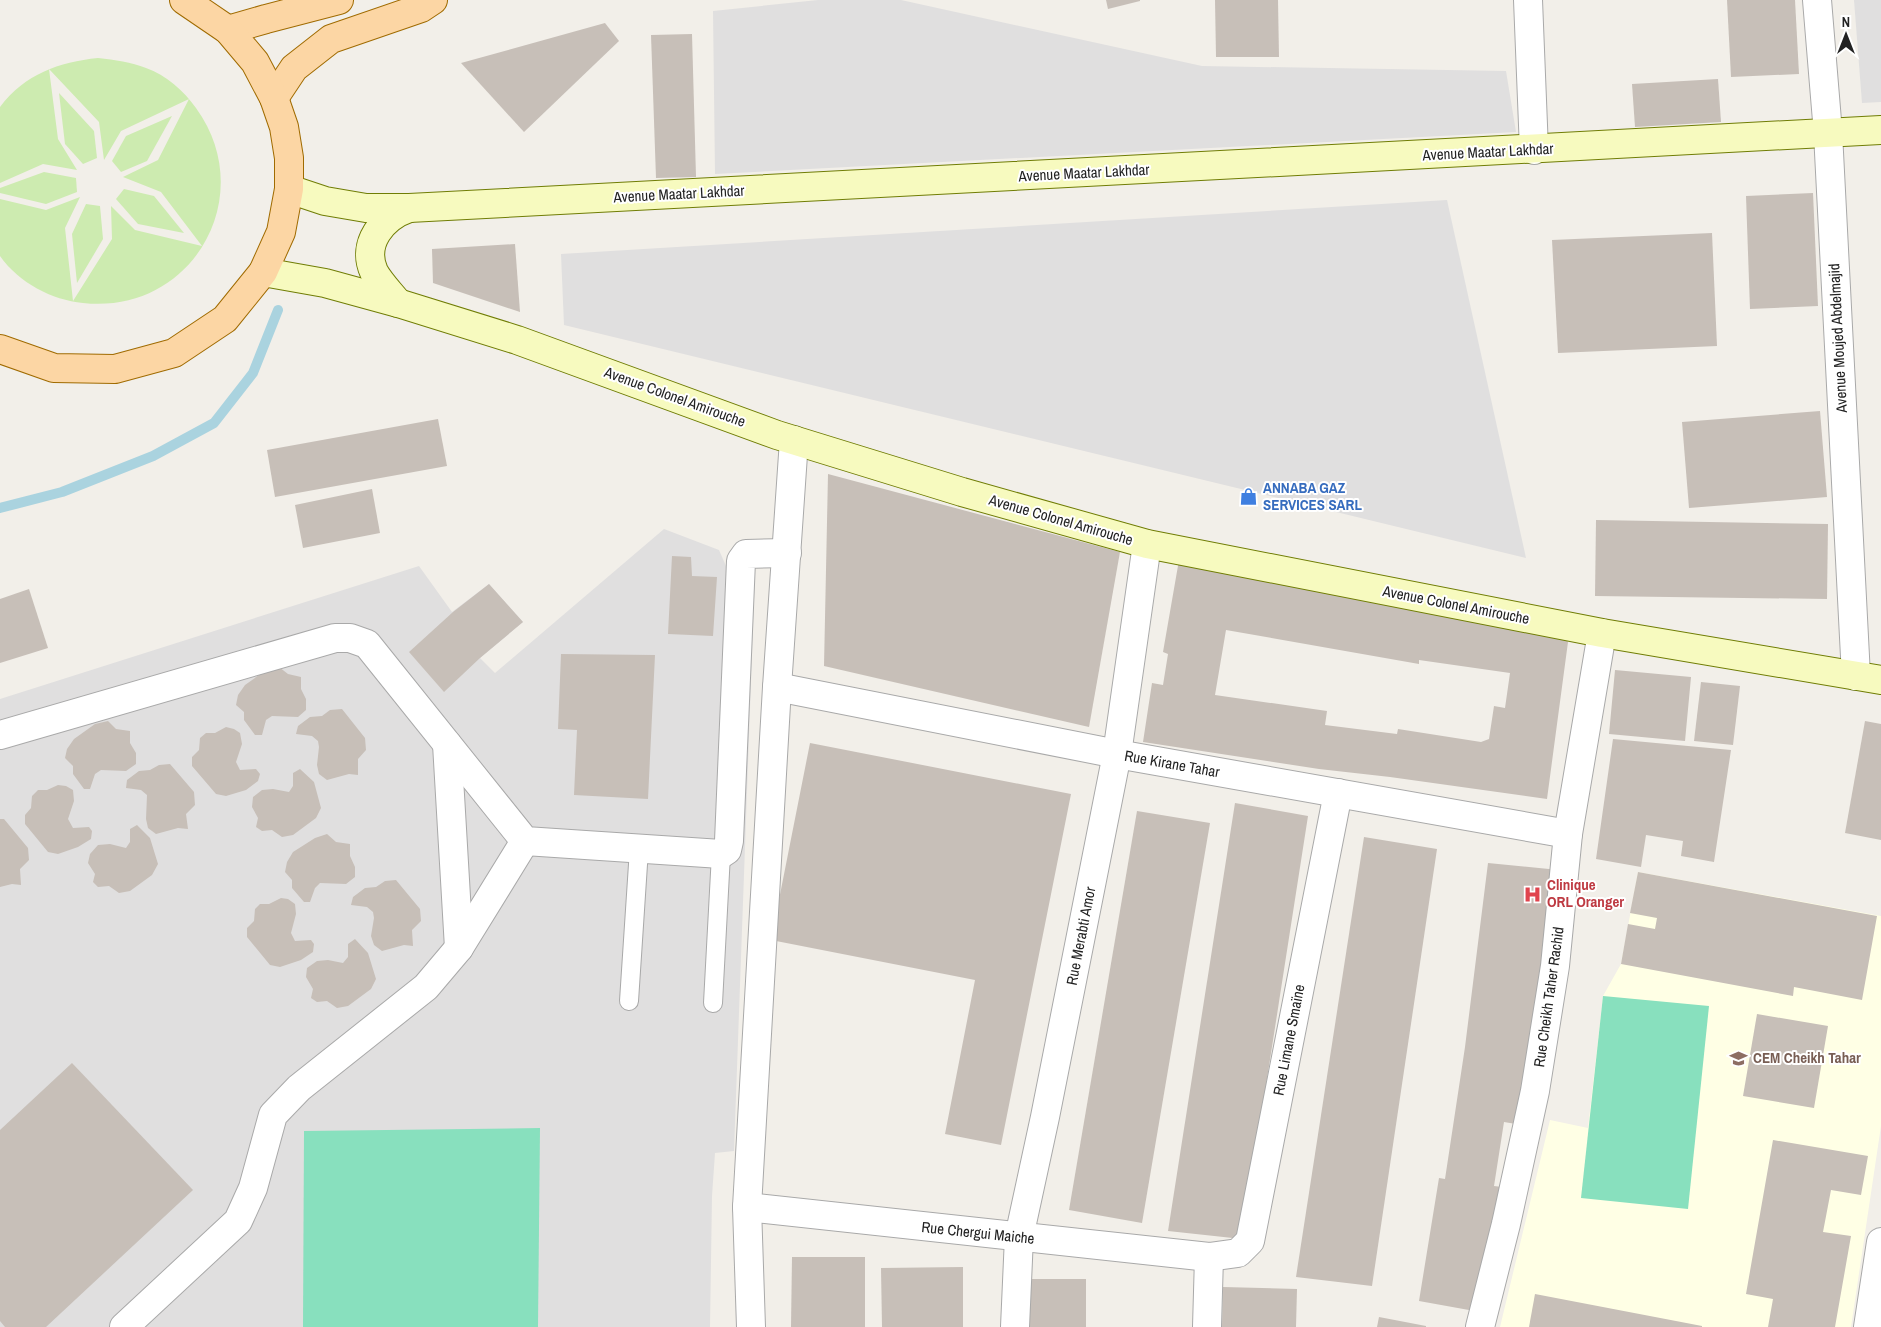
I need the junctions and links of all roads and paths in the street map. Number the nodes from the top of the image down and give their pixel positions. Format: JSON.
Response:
{"nodes":[{"id":1,"x":184,"y":0,"type":"edge"},
{"id":2,"x":339,"y":0,"type":"edge"},
{"id":3,"x":1528,"y":0,"type":"edge"},
{"id":4,"x":1817,"y":0,"type":"edge"},
{"id":5,"x":424,"y":3,"type":"edge"},
{"id":6,"x":228,"y":30,"type":"junction"},
{"id":7,"x":274,"y":98,"type":"junction"},
{"id":8,"x":1881,"y":130,"type":"edge"},
{"id":9,"x":1828,"y":133,"type":"junction"},
{"id":10,"x":1534,"y":150,"type":"junction"},
{"id":11,"x":289,"y":189,"type":"junction"},
{"id":12,"x":409,"y":208,"type":"junction"},
{"id":13,"x":263,"y":272,"type":"junction"},
{"id":14,"x":398,"y":303,"type":"junction"},
{"id":15,"x":0,"y":349,"type":"edge"},
{"id":16,"x":794,"y":440,"type":"junction"},
{"id":17,"x":1147,"y":544,"type":"junction"},
{"id":18,"x":787,"y":553,"type":"junction"},
{"id":19,"x":1602,"y":633,"type":"junction"},
{"id":20,"x":1869,"y":678,"type":"edge"},
{"id":21,"x":777,"y":687,"type":"junction"},
{"id":22,"x":0,"y":735,"type":"edge"},
{"id":23,"x":447,"y":744,"type":"junction"},
{"id":24,"x":1117,"y":754,"type":"junction"},
{"id":25,"x":1338,"y":793,"type":"junction"},
{"id":26,"x":1568,"y":834,"type":"junction"},
{"id":27,"x":525,"y":841,"type":"junction"},
{"id":28,"x":639,"y":848,"type":"junction"},
{"id":29,"x":721,"y":854,"type":"junction"},
{"id":30,"x":459,"y":948,"type":"junction"},
{"id":31,"x":629,"y":1001,"type":"dead end"},
{"id":32,"x":714,"y":1003,"type":"dead end"},
{"id":33,"x":746,"y":1207,"type":"junction"},
{"id":34,"x":1019,"y":1237,"type":"junction"},
{"id":35,"x":1881,"y":1242,"type":"edge"},
{"id":36,"x":1209,"y":1257,"type":"junction"},
{"id":37,"x":124,"y":1327,"type":"edge"},
{"id":38,"x":751,"y":1327,"type":"edge"},
{"id":39,"x":1015,"y":1327,"type":"edge"},
{"id":40,"x":1207,"y":1327,"type":"edge"},
{"id":41,"x":1480,"y":1327,"type":"edge"},
{"id":42,"x":1868,"y":1327,"type":"edge"}],
"edges":[{"from":1,"to":6,"type":"main road"},
{"from":2,"to":6,"type":"main road"},
{"from":3,"to":10,"type":"street"},
{"from":4,"to":9,"type":"street","name":"Avenue Moujed Abdelmajid"},
{"from":5,"to":7,"type":"main road"},
{"from":6,"to":7,"type":"main road"},
{"from":7,"to":11,"type":"main road"},
{"from":8,"to":9,"type":"main road","name":"Avenue Maatar Lakhdar"},
{"from":9,"to":10,"type":"main road","name":"Avenue Maatar Lakhdar"},
{"from":9,"to":20,"type":"street","name":"Avenue Moujed Abdelmajid"},
{"from":10,"to":12,"type":"main road","name":"Avenue Maatar Lakhdar"},
{"from":11,"to":12,"type":"main road","name":"Avenue Maatar Lakhdar"},
{"from":11,"to":13,"type":"main road"},
{"from":12,"to":14,"type":"main road"},
{"from":13,"to":14,"type":"main road","name":"Avenue Colonel Amirouche"},
{"from":13,"to":15,"type":"main road"},
{"from":14,"to":16,"type":"main road","name":"Avenue Colonel Amirouche"},
{"from":16,"to":17,"type":"main road","name":"Avenue Colonel Amirouche"},
{"from":16,"to":18,"type":"street"},
{"from":17,"to":19,"type":"main road","name":"Avenue Colonel Amirouche"},
{"from":17,"to":24,"type":"street","name":"Rue Merabti Amor"},
{"from":18,"to":21,"type":"street"},
{"from":18,"to":29,"type":"street"},
{"from":19,"to":20,"type":"main road","name":"Avenue Colonel Amirouche"},
{"from":19,"to":26,"type":"street","name":"Rue Cheikh Taher Rachid"},
{"from":21,"to":24,"type":"street","name":"Rue Kirane Tahar"},
{"from":21,"to":33,"type":"street"},
{"from":22,"to":23,"type":"street"},
{"from":23,"to":27,"type":"street"},
{"from":23,"to":30,"type":"street"},
{"from":24,"to":25,"type":"street","name":"Rue Kirane Tahar"},
{"from":24,"to":34,"type":"street","name":"Rue Merabti Amor"},
{"from":25,"to":26,"type":"street","name":"Rue Kirane Tahar"},
{"from":25,"to":36,"type":"street","name":"Rue Limane Smaïne"},
{"from":26,"to":41,"type":"street","name":"Rue Cheikh Taher Rachid"},
{"from":27,"to":28,"type":"street"},
{"from":27,"to":30,"type":"street"},
{"from":28,"to":29,"type":"street"},
{"from":28,"to":31,"type":"lane"},
{"from":29,"to":32,"type":"lane"},
{"from":30,"to":37,"type":"street"},
{"from":33,"to":34,"type":"street","name":"Rue Chergui Maiche"},
{"from":33,"to":38,"type":"street"},
{"from":34,"to":36,"type":"street","name":"Rue Chergui Maiche"},
{"from":34,"to":39,"type":"street","name":"Rue Merabti Amor"},
{"from":35,"to":42,"type":"street"},
{"from":36,"to":40,"type":"street"}]}
